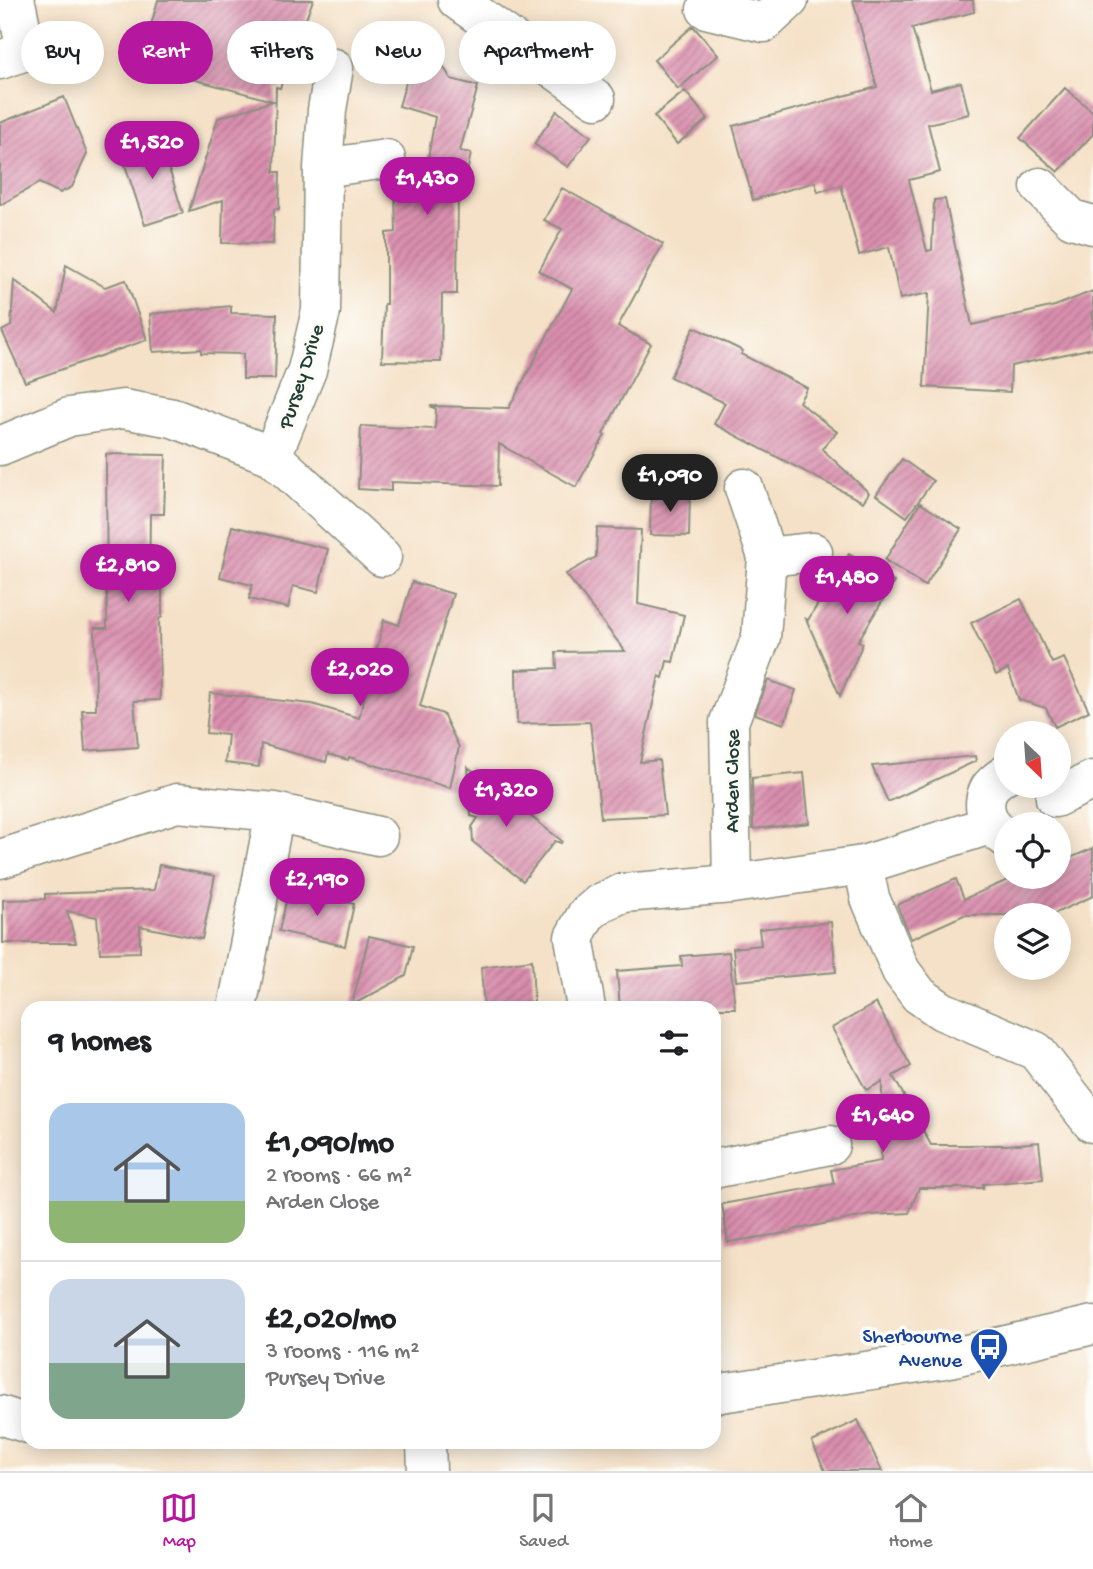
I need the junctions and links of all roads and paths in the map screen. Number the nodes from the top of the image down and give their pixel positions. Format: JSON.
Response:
{"nodes":[{"id":1,"x":457,"y":0,"type":"edge"},
{"id":2,"x":789,"y":0,"type":"edge"},
{"id":3,"x":17,"y":7,"type":"dead end"},
{"id":4,"x":706,"y":9,"type":"dead end"},
{"id":5,"x":13,"y":55,"type":"edge"},
{"id":6,"x":331,"y":84,"type":"edge"},
{"id":7,"x":596,"y":99,"type":"dead end"},
{"id":8,"x":386,"y":159,"type":"dead end"},
{"id":9,"x":323,"y":168,"type":"junction"},
{"id":10,"x":1040,"y":187,"type":"dead end"},
{"id":11,"x":1093,"y":225,"type":"edge"},
{"id":12,"x":0,"y":446,"type":"edge"},
{"id":13,"x":272,"y":457,"type":"junction"},
{"id":14,"x":744,"y":488,"type":"dead end"},
{"id":15,"x":813,"y":552,"type":"dead end"},
{"id":16,"x":382,"y":557,"type":"dead end"},
{"id":17,"x":768,"y":557,"type":"junction"},
{"id":18,"x":1093,"y":780,"type":"edge"},
{"id":19,"x":994,"y":783,"type":"edge"},
{"id":20,"x":1051,"y":803,"type":"edge"},
{"id":21,"x":275,"y":812,"type":"junction"},
{"id":22,"x":994,"y":825,"type":"edge"},
{"id":23,"x":994,"y":832,"type":"edge"},
{"id":24,"x":378,"y":836,"type":"dead end"},
{"id":25,"x":0,"y":859,"type":"edge"},
{"id":26,"x":863,"y":865,"type":"junction"},
{"id":27,"x":732,"y":884,"type":"junction"},
{"id":28,"x":238,"y":1001,"type":"edge"},
{"id":29,"x":585,"y":1001,"type":"edge"},
{"id":30,"x":1092,"y":1123,"type":"edge"},
{"id":31,"x":830,"y":1145,"type":"dead end"},
{"id":32,"x":721,"y":1168,"type":"edge"},
{"id":33,"x":1093,"y":1325,"type":"edge"},
{"id":34,"x":721,"y":1393,"type":"edge"},
{"id":35,"x":0,"y":1415,"type":"edge"},
{"id":36,"x":21,"y":1422,"type":"edge"},
{"id":37,"x":21,"y":1426,"type":"edge"},
{"id":38,"x":0,"y":1430,"type":"edge"},
{"id":39,"x":426,"y":1449,"type":"edge"},
{"id":40,"x":428,"y":1471,"type":"edge"}],
"edges":[{"from":1,"to":7,"type":"street"},
{"from":2,"to":4,"type":"street"},
{"from":3,"to":5,"type":"street"},
{"from":6,"to":9,"type":"street","name":"Pursey Drive"},
{"from":8,"to":9,"type":"street"},
{"from":9,"to":13,"type":"street","name":"Pursey Drive"},
{"from":10,"to":11,"type":"street"},
{"from":12,"to":13,"type":"street","name":"Pursey Drive"},
{"from":13,"to":16,"type":"street","name":"Pursey Drive"},
{"from":14,"to":17,"type":"street","name":"Arden Close"},
{"from":15,"to":17,"type":"street"},
{"from":17,"to":27,"type":"street","name":"Arden Close"},
{"from":18,"to":20,"type":"street"},
{"from":19,"to":22,"type":"street"},
{"from":21,"to":24,"type":"street"},
{"from":21,"to":25,"type":"street"},
{"from":21,"to":28,"type":"street"},
{"from":23,"to":26,"type":"street"},
{"from":26,"to":27,"type":"street"},
{"from":26,"to":30,"type":"street"},
{"from":27,"to":29,"type":"street"},
{"from":31,"to":32,"type":"street"},
{"from":33,"to":34,"type":"street"},
{"from":35,"to":36,"type":"street"},
{"from":37,"to":38,"type":"street"},
{"from":39,"to":40,"type":"street"}]}
